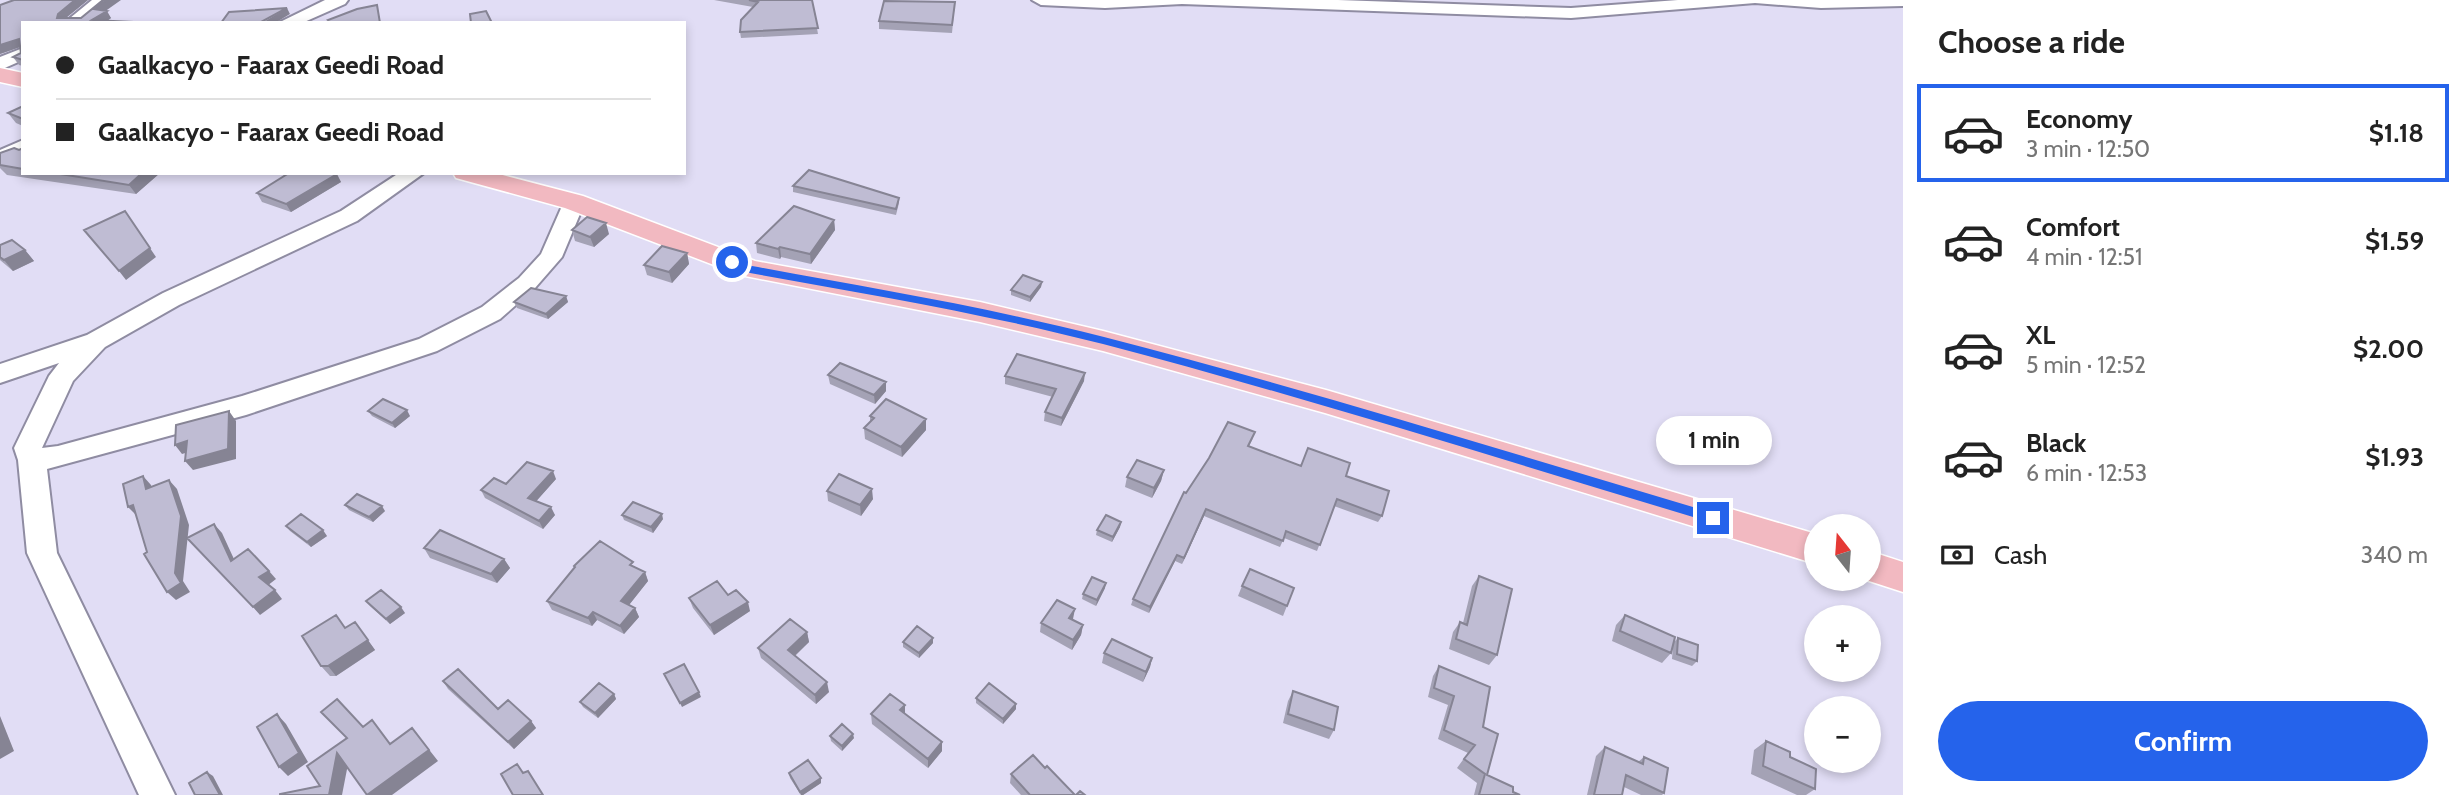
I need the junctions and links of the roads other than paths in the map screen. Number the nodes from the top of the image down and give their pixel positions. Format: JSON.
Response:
{"nodes":[{"id":1,"x":103,"y":0,"type":"edge"},
{"id":2,"x":339,"y":0,"type":"edge"},
{"id":3,"x":1041,"y":0,"type":"edge"},
{"id":4,"x":1178,"y":0,"type":"edge"},
{"id":5,"x":1185,"y":0,"type":"edge"},
{"id":6,"x":1748,"y":0,"type":"edge"},
{"id":7,"x":1761,"y":0,"type":"edge"},
{"id":8,"x":1903,"y":1,"type":"edge"},
{"id":9,"x":75,"y":21,"type":"edge"},
{"id":10,"x":292,"y":21,"type":"edge"},
{"id":11,"x":21,"y":53,"type":"edge"},
{"id":12,"x":0,"y":64,"type":"edge"},
{"id":13,"x":0,"y":75,"type":"edge"},
{"id":14,"x":21,"y":80,"type":"edge"},
{"id":15,"x":21,"y":147,"type":"edge"},
{"id":16,"x":0,"y":158,"type":"edge"},
{"id":17,"x":411,"y":175,"type":"edge"},
{"id":18,"x":473,"y":175,"type":"edge"},
{"id":19,"x":574,"y":202,"type":"junction"},
{"id":20,"x":96,"y":341,"type":"junction"},
{"id":21,"x":0,"y":374,"type":"edge"},
{"id":22,"x":33,"y":460,"type":"junction"},
{"id":23,"x":1804,"y":545,"type":"edge"},
{"id":24,"x":1881,"y":570,"type":"edge"},
{"id":25,"x":1903,"y":577,"type":"edge"},
{"id":26,"x":157,"y":795,"type":"edge"}],
"edges":[{"from":1,"to":9,"type":"street"},
{"from":2,"to":10,"type":"street"},
{"from":3,"to":4,"type":"street"},
{"from":5,"to":6,"type":"street"},
{"from":7,"to":8,"type":"street"},
{"from":11,"to":12,"type":"street"},
{"from":13,"to":14,"type":"main road"},
{"from":15,"to":16,"type":"street"},
{"from":17,"to":20,"type":"street"},
{"from":18,"to":19,"type":"main road"},
{"from":19,"to":22,"type":"street"},
{"from":19,"to":23,"type":"main road"},
{"from":20,"to":21,"type":"street"},
{"from":20,"to":22,"type":"street"},
{"from":22,"to":26,"type":"street"},
{"from":24,"to":25,"type":"main road"}]}
